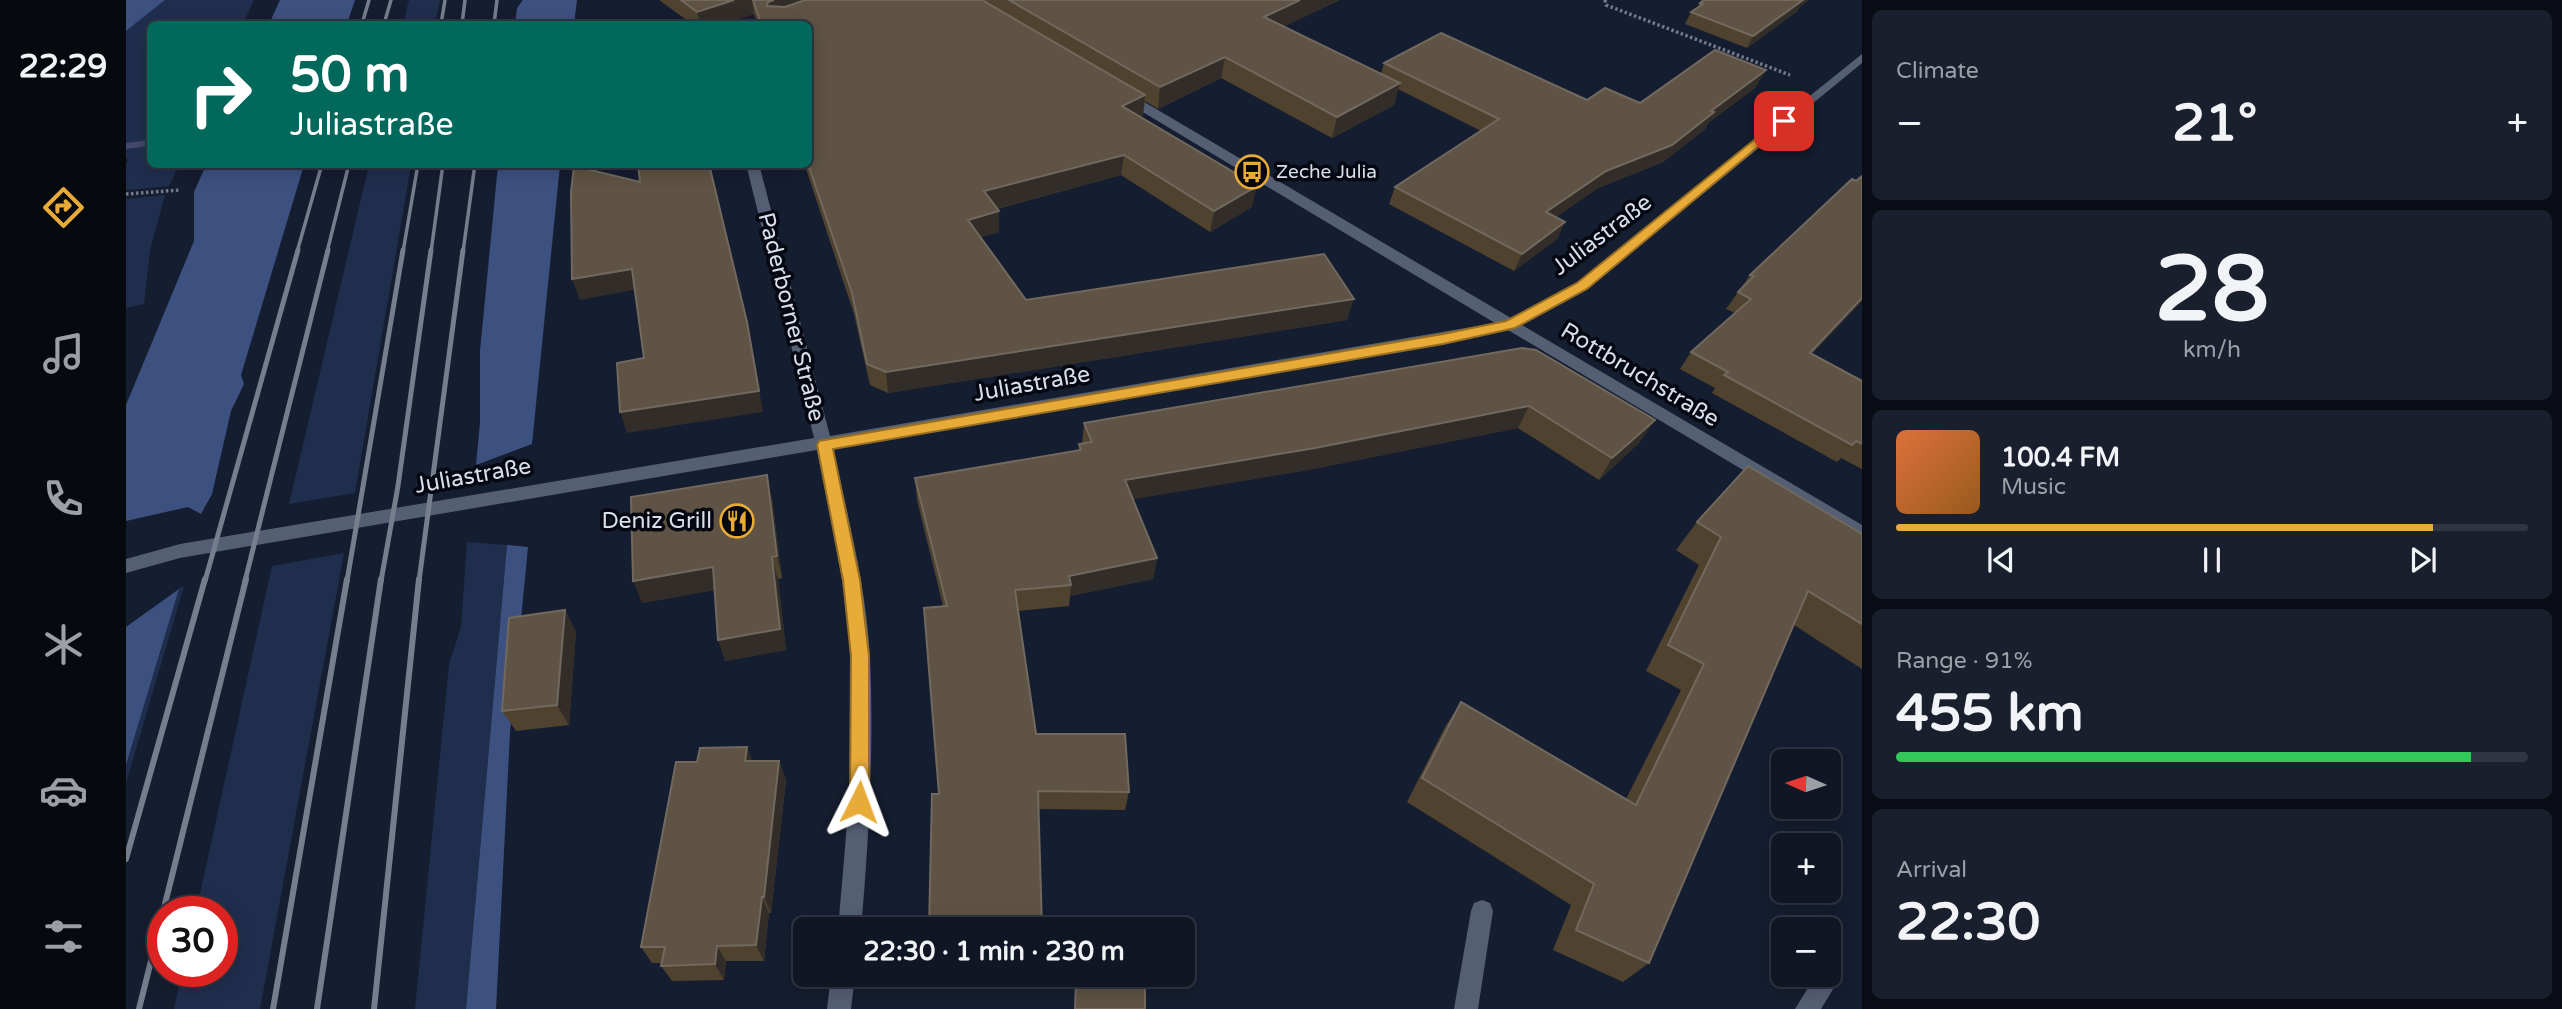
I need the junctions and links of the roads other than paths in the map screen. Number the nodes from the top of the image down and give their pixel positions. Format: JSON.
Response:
{"nodes":[{"id":1,"x":1862,"y":57,"type":"edge"},
{"id":2,"x":1118,"y":92,"type":"edge"},
{"id":3,"x":753,"y":168,"type":"edge"},
{"id":4,"x":1510,"y":325,"type":"junction"},
{"id":5,"x":824,"y":445,"type":"junction"},
{"id":6,"x":1862,"y":534,"type":"edge"},
{"id":7,"x":126,"y":566,"type":"edge"},
{"id":8,"x":1482,"y":911,"type":"dead end"},
{"id":9,"x":850,"y":917,"type":"edge"},
{"id":10,"x":842,"y":987,"type":"edge"},
{"id":11,"x":1822,"y":987,"type":"edge"},
{"id":12,"x":839,"y":1009,"type":"edge"},
{"id":13,"x":1466,"y":1009,"type":"edge"},
{"id":14,"x":1807,"y":1009,"type":"edge"}],
"edges":[{"from":1,"to":4,"type":"street","name":"Juliastraße"},
{"from":2,"to":4,"type":"street","name":"Rottbruchstraße"},
{"from":3,"to":5,"type":"street","name":"Paderborner Straße"},
{"from":4,"to":5,"type":"street","name":"Juliastraße"},
{"from":4,"to":6,"type":"street","name":"Rottbruchstraße"},
{"from":5,"to":7,"type":"street","name":"Juliastraße"},
{"from":5,"to":9,"type":"street","name":"Paderborner Straße"},
{"from":8,"to":13,"type":"street"},
{"from":10,"to":12,"type":"street"},
{"from":11,"to":14,"type":"street"}]}
